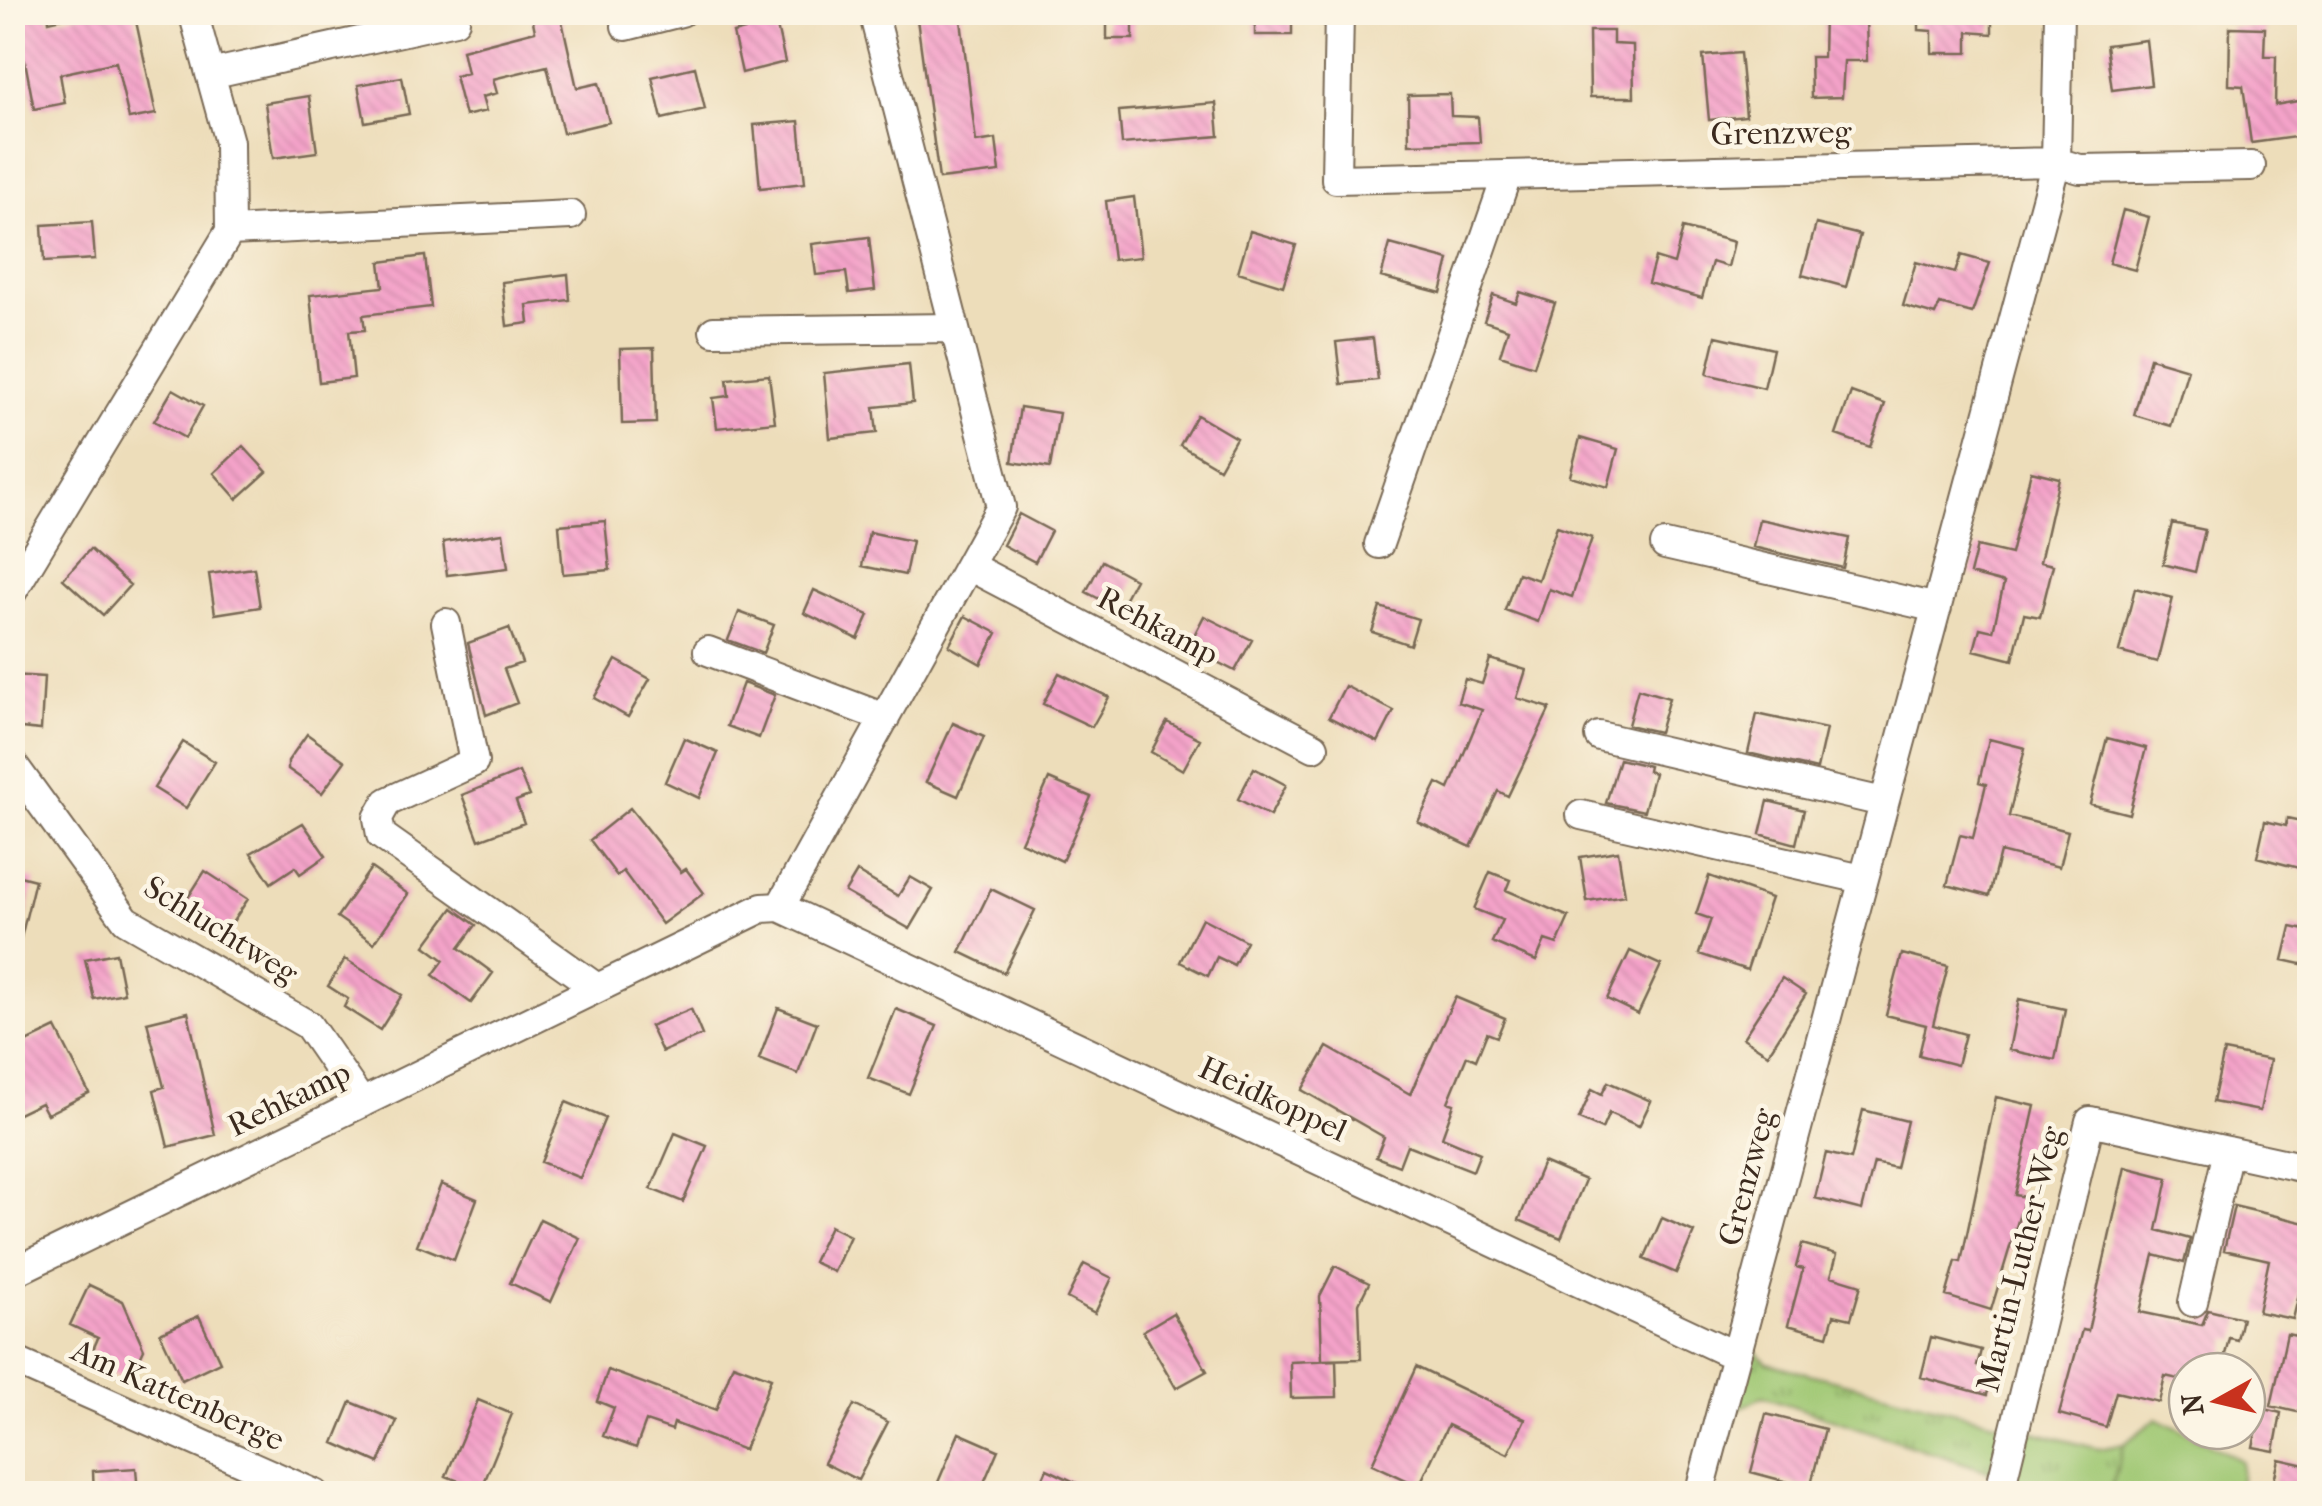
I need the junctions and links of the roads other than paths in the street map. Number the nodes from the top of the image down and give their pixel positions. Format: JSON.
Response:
{"nodes":[{"id":1,"x":193,"y":12,"type":"edge"},
{"id":2,"x":681,"y":12,"type":"edge"},
{"id":3,"x":873,"y":12,"type":"edge"},
{"id":4,"x":1339,"y":12,"type":"edge"},
{"id":5,"x":2060,"y":12,"type":"edge"},
{"id":6,"x":456,"y":20,"type":"dead end"},
{"id":7,"x":626,"y":26,"type":"dead end"},
{"id":8,"x":210,"y":74,"type":"junction"},
{"id":9,"x":2056,"y":162,"type":"junction"},
{"id":10,"x":2251,"y":166,"type":"dead end"},
{"id":11,"x":1507,"y":175,"type":"junction"},
{"id":12,"x":572,"y":215,"type":"dead end"},
{"id":13,"x":230,"y":231,"type":"junction"},
{"id":14,"x":954,"y":328,"type":"junction"},
{"id":15,"x":714,"y":331,"type":"dead end"},
{"id":16,"x":1379,"y":544,"type":"dead end"},
{"id":17,"x":1666,"y":545,"type":"dead end"},
{"id":18,"x":969,"y":566,"type":"junction"},
{"id":19,"x":12,"y":592,"type":"edge"},
{"id":20,"x":1936,"y":608,"type":"junction"},
{"id":21,"x":446,"y":623,"type":"dead end"},
{"id":22,"x":708,"y":651,"type":"dead end"},
{"id":23,"x":885,"y":718,"type":"junction"},
{"id":24,"x":1599,"y":736,"type":"dead end"},
{"id":25,"x":1314,"y":747,"type":"dead end"},
{"id":26,"x":12,"y":764,"type":"edge"},
{"id":27,"x":1883,"y":802,"type":"junction"},
{"id":28,"x":1581,"y":815,"type":"dead end"},
{"id":29,"x":1862,"y":879,"type":"junction"},
{"id":30,"x":780,"y":907,"type":"junction"},
{"id":31,"x":597,"y":988,"type":"junction"},
{"id":32,"x":362,"y":1103,"type":"junction"},
{"id":33,"x":2228,"y":1151,"type":"junction"},
{"id":34,"x":2310,"y":1169,"type":"edge"},
{"id":35,"x":12,"y":1273,"type":"edge"},
{"id":36,"x":2193,"y":1302,"type":"dead end"},
{"id":37,"x":1736,"y":1356,"type":"junction"},
{"id":38,"x":12,"y":1360,"type":"edge"},
{"id":39,"x":315,"y":1494,"type":"edge"},
{"id":40,"x":1698,"y":1494,"type":"edge"},
{"id":41,"x":1998,"y":1494,"type":"edge"}],
"edges":[{"from":1,"to":8,"type":"street"},
{"from":2,"to":7,"type":"street"},
{"from":3,"to":14,"type":"street"},
{"from":4,"to":11,"type":"street","name":"Grenzweg"},
{"from":5,"to":9,"type":"street","name":"Grenzweg"},
{"from":6,"to":8,"type":"street"},
{"from":8,"to":13,"type":"street"},
{"from":9,"to":10,"type":"street","name":"Grenzweg"},
{"from":9,"to":11,"type":"street","name":"Grenzweg"},
{"from":9,"to":20,"type":"street","name":"Grenzweg"},
{"from":11,"to":16,"type":"street"},
{"from":12,"to":13,"type":"street"},
{"from":13,"to":19,"type":"street"},
{"from":14,"to":15,"type":"street"},
{"from":14,"to":18,"type":"street"},
{"from":17,"to":20,"type":"street"},
{"from":18,"to":23,"type":"street"},
{"from":18,"to":25,"type":"street","name":"Rehkamp"},
{"from":20,"to":27,"type":"street","name":"Grenzweg"},
{"from":21,"to":31,"type":"street"},
{"from":22,"to":23,"type":"street"},
{"from":23,"to":30,"type":"street"},
{"from":24,"to":27,"type":"street"},
{"from":26,"to":32,"type":"street","name":"Schluchtweg"},
{"from":27,"to":29,"type":"street","name":"Grenzweg"},
{"from":28,"to":29,"type":"street"},
{"from":29,"to":37,"type":"street","name":"Grenzweg"},
{"from":30,"to":31,"type":"street","name":"Rehkamp"},
{"from":30,"to":37,"type":"street","name":"Heidkoppel"},
{"from":31,"to":32,"type":"street","name":"Rehkamp"},
{"from":32,"to":35,"type":"street","name":"Rehkamp"},
{"from":33,"to":34,"type":"street","name":"Martin-Luther-Weg"},
{"from":33,"to":36,"type":"street"},
{"from":33,"to":41,"type":"street","name":"Martin-Luther-Weg"},
{"from":37,"to":40,"type":"street","name":"Grenzweg"},
{"from":38,"to":39,"type":"street","name":"Am Kattenberge"}]}
